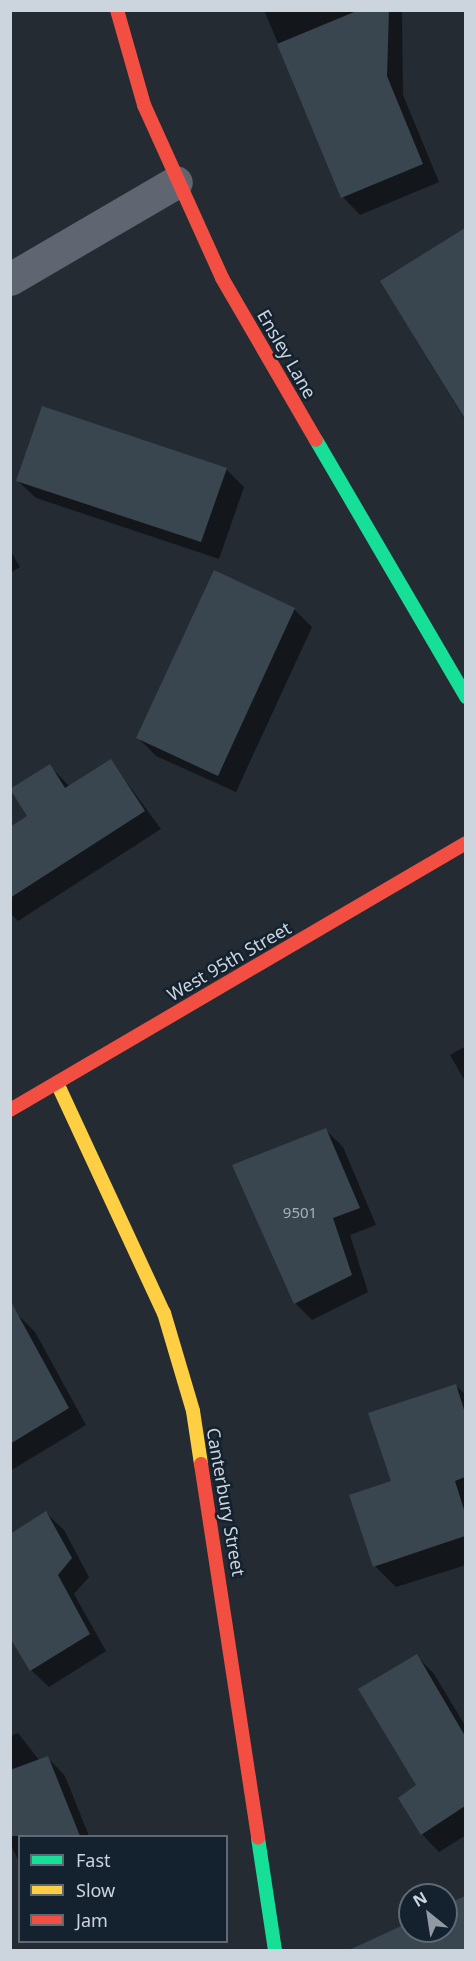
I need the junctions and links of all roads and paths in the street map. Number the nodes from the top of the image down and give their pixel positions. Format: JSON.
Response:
{"nodes":[{"id":1,"x":117,"y":10,"type":"edge"},
{"id":2,"x":176,"y":182,"type":"junction"},
{"id":3,"x":10,"y":279,"type":"edge"},
{"id":4,"x":465,"y":697,"type":"edge"},
{"id":5,"x":465,"y":843,"type":"edge"},
{"id":6,"x":57,"y":1083,"type":"junction"},
{"id":7,"x":10,"y":1110,"type":"edge"},
{"id":8,"x":275,"y":1950,"type":"edge"}],
"edges":[{"from":1,"to":2,"type":"street","name":"Ensley Lane"},
{"from":2,"to":3,"type":"street"},
{"from":2,"to":4,"type":"street","name":"Ensley Lane"},
{"from":5,"to":6,"type":"street","name":"West 95th Street"},
{"from":6,"to":7,"type":"street","name":"West 95th Street"},
{"from":6,"to":8,"type":"street","name":"Canterbury Street"}]}
